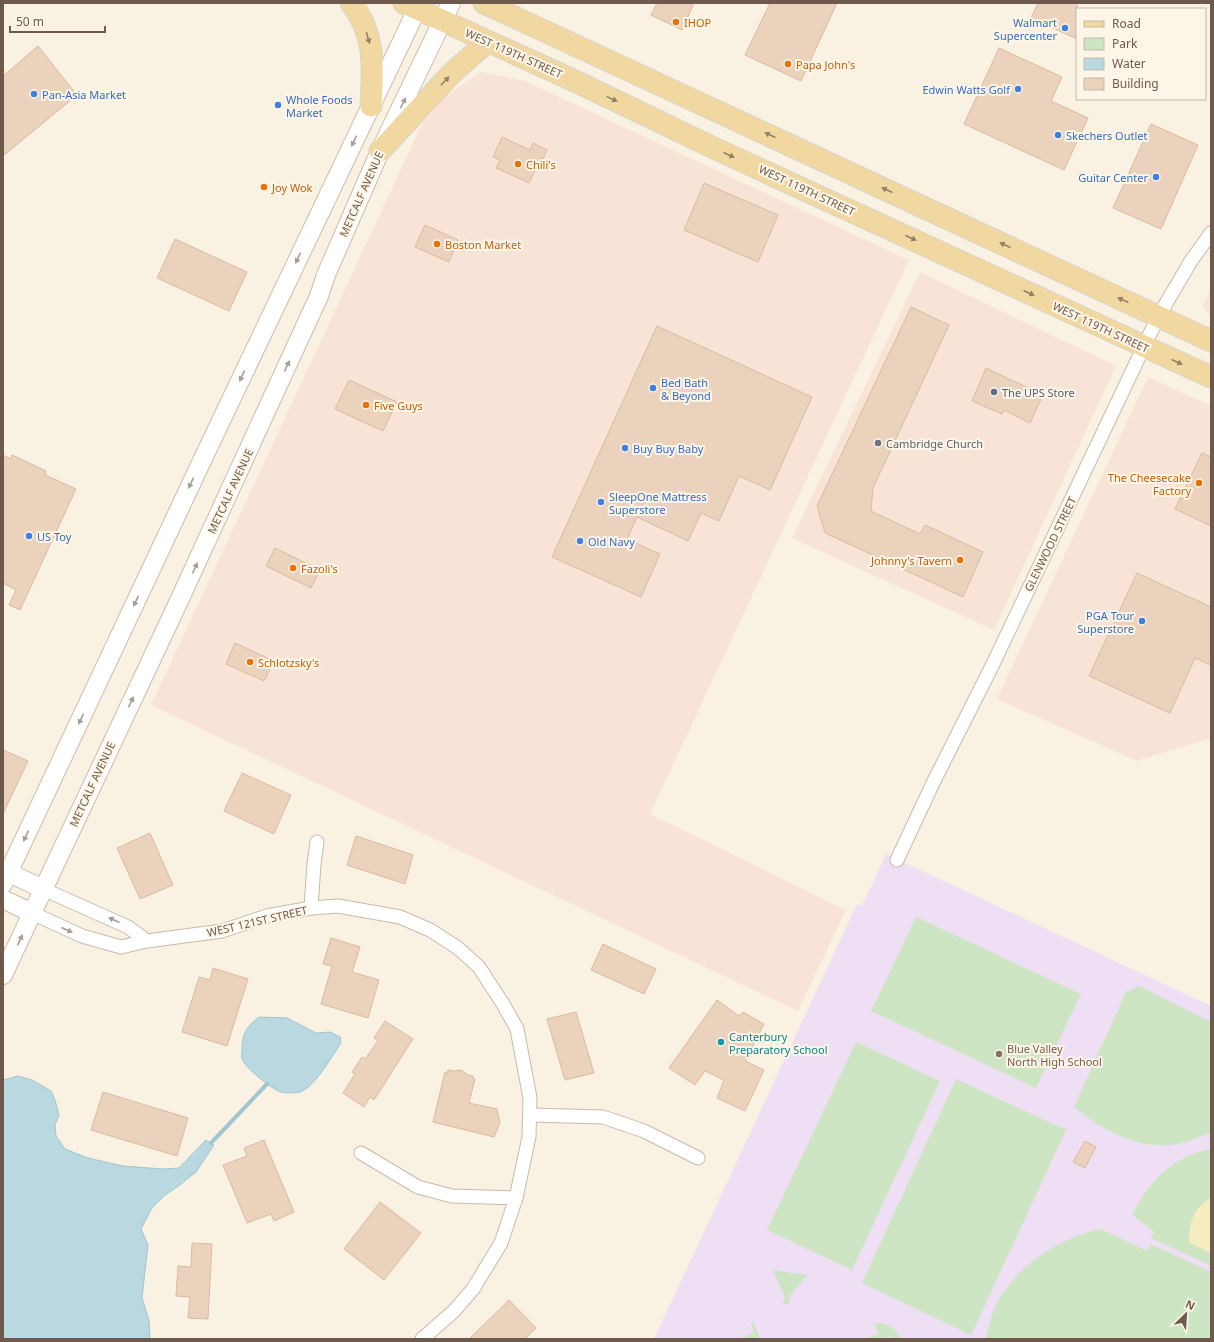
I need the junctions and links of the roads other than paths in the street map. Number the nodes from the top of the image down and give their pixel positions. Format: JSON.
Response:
{"nodes":[{"id":1,"x":351,"y":3,"type":"edge"},
{"id":2,"x":484,"y":3,"type":"edge"},
{"id":3,"x":414,"y":5,"type":"edge"},
{"id":4,"x":446,"y":12,"type":"edge"},
{"id":5,"x":488,"y":42,"type":"junction"},
{"id":6,"x":371,"y":106,"type":"junction"},
{"id":7,"x":380,"y":151,"type":"junction"},
{"id":8,"x":1211,"y":233,"type":"edge"},
{"id":9,"x":1158,"y":317,"type":"junction"},
{"id":10,"x":1211,"y":341,"type":"edge"},
{"id":11,"x":1144,"y":346,"type":"junction"},
{"id":12,"x":1211,"y":378,"type":"edge"},
{"id":13,"x":317,"y":842,"type":"dead end"},
{"id":14,"x":897,"y":860,"type":"dead end"},
{"id":15,"x":5,"y":876,"type":"edge"},
{"id":16,"x":43,"y":889,"type":"junction"},
{"id":17,"x":3,"y":899,"type":"edge"},
{"id":18,"x":310,"y":908,"type":"junction"},
{"id":19,"x":32,"y":913,"type":"junction"},
{"id":20,"x":147,"y":940,"type":"junction"},
{"id":21,"x":3,"y":975,"type":"edge"},
{"id":22,"x":530,"y":1115,"type":"junction"},
{"id":23,"x":361,"y":1153,"type":"dead end"},
{"id":24,"x":698,"y":1158,"type":"dead end"},
{"id":25,"x":516,"y":1198,"type":"junction"},
{"id":26,"x":422,"y":1339,"type":"edge"}],
"edges":[{"from":1,"to":6,"type":"main road","one_way":true},
{"from":9,"to":2,"type":"main road","one_way":true},
{"from":3,"to":4,"type":"main road","name":"WEST 119TH STREET"},
{"from":3,"to":6,"type":"main road"},
{"from":4,"to":5,"type":"main road","name":"WEST 119TH STREET"},
{"from":7,"to":4,"type":"main road","name":"METCALF AVENUE","one_way":true},
{"from":7,"to":5,"type":"main road","one_way":true},
{"from":5,"to":11,"type":"main road","name":"WEST 119TH STREET","one_way":true},
{"from":6,"to":15,"type":"main road","one_way":true},
{"from":16,"to":7,"type":"main road","name":"METCALF AVENUE","one_way":true},
{"from":8,"to":9,"type":"street","name":"GLENWOOD STREET"},
{"from":9,"to":10,"type":"main road"},
{"from":9,"to":11,"type":"street","name":"GLENWOOD STREET"},
{"from":11,"to":12,"type":"main road","name":"WEST 119TH STREET","one_way":true},
{"from":11,"to":14,"type":"street","name":"GLENWOOD STREET"},
{"from":13,"to":18,"type":"street"},
{"from":15,"to":16,"type":"main road"},
{"from":16,"to":19,"type":"main road","name":"METCALF AVENUE"},
{"from":20,"to":16,"type":"street","one_way":true},
{"from":17,"to":19,"type":"main road","name":"WEST 121ST STREET"},
{"from":18,"to":20,"type":"street","name":"WEST 121ST STREET"},
{"from":18,"to":22,"type":"street","name":"WEST 121ST STREET"},
{"from":19,"to":20,"type":"street","name":"WEST 121ST STREET","one_way":true},
{"from":21,"to":19,"type":"main road","name":"METCALF AVENUE","one_way":true},
{"from":22,"to":24,"type":"street"},
{"from":22,"to":25,"type":"street","name":"WEST 121ST STREET"},
{"from":23,"to":25,"type":"street"},
{"from":25,"to":26,"type":"street","name":"WEST 121ST STREET"}]}
